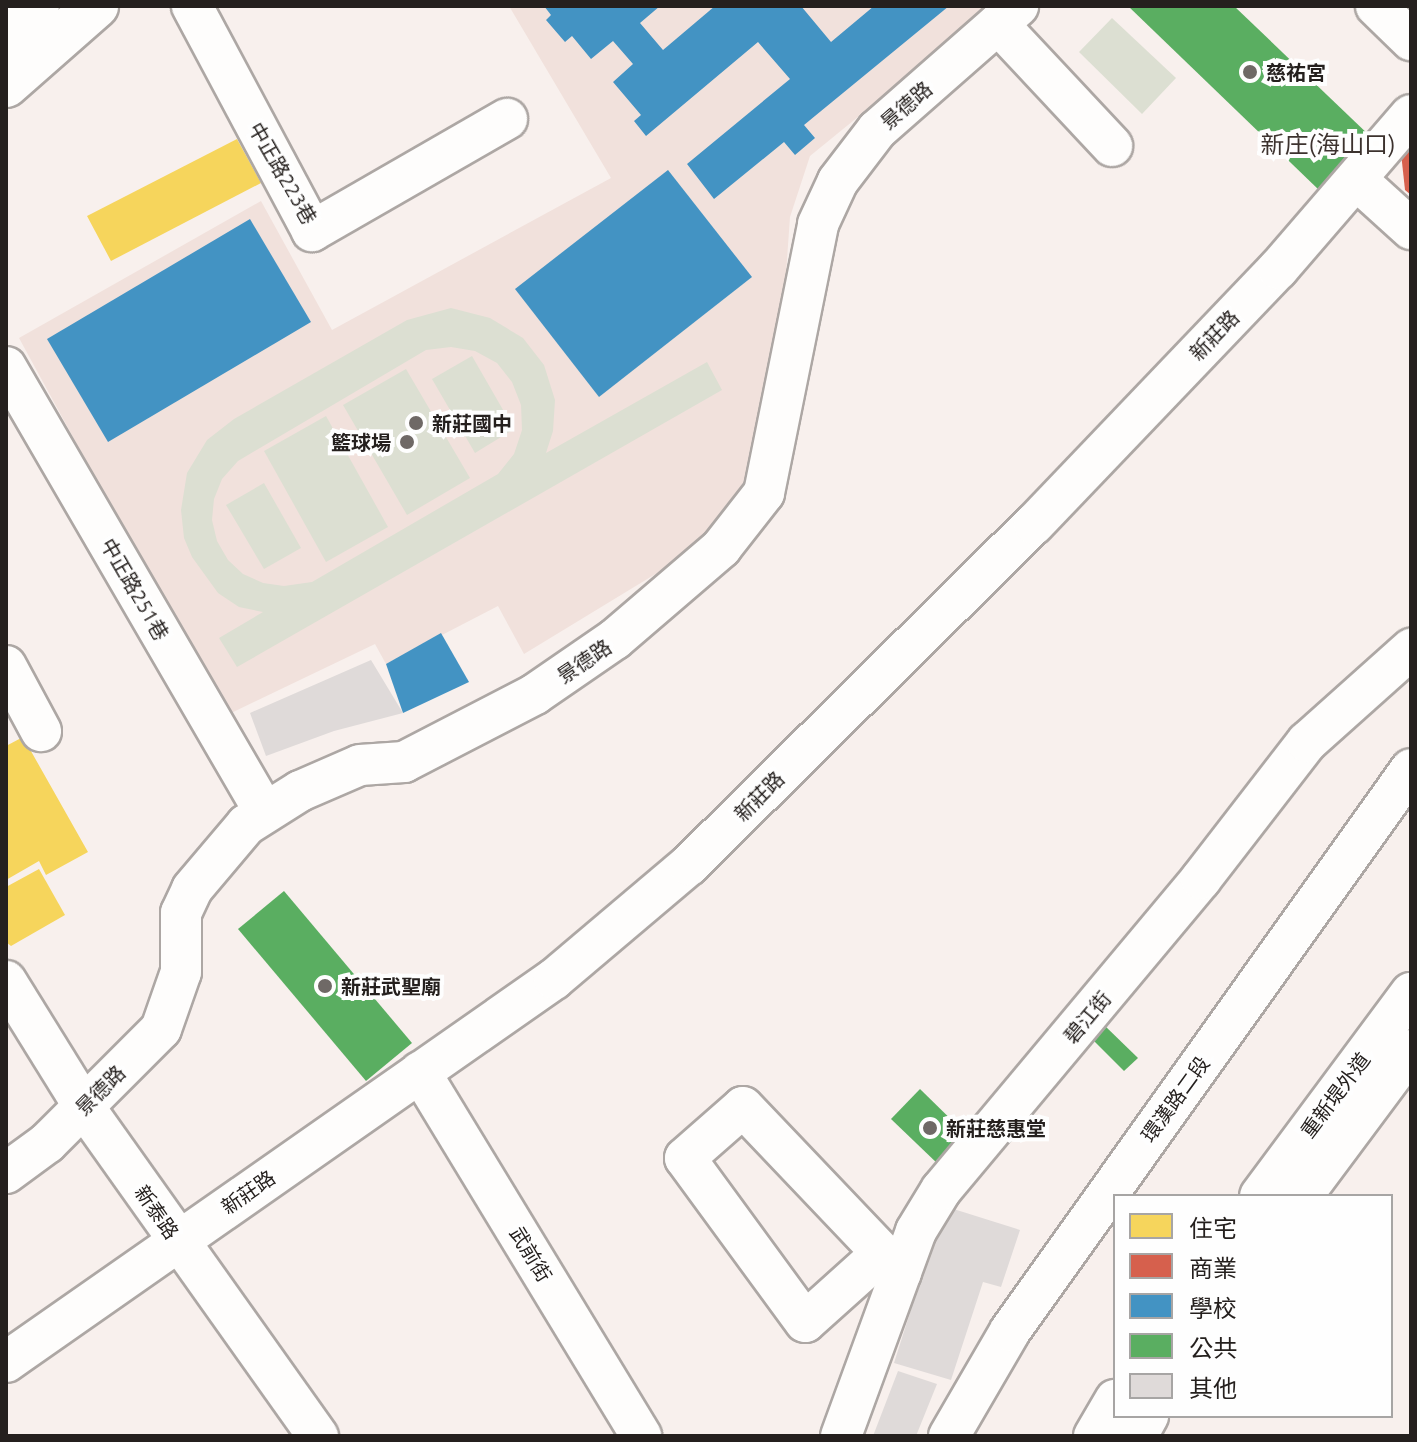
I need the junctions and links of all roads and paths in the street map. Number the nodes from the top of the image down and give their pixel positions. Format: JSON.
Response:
{"nodes":[{"id":1,"x":37,"y":6,"type":"edge"},
{"id":2,"x":96,"y":6,"type":"edge"},
{"id":3,"x":192,"y":6,"type":"edge"},
{"id":4,"x":1376,"y":6,"type":"edge"},
{"id":5,"x":1008,"y":15,"type":"edge"},
{"id":6,"x":6,"y":33,"type":"edge"},
{"id":7,"x":1411,"y":40,"type":"edge"},
{"id":8,"x":6,"y":85,"type":"edge"},
{"id":9,"x":1411,"y":115,"type":"edge"},
{"id":10,"x":507,"y":119,"type":"dead end"},
{"id":11,"x":1112,"y":146,"type":"dead end"},
{"id":12,"x":1346,"y":193,"type":"junction"},
{"id":13,"x":1411,"y":229,"type":"edge"},
{"id":14,"x":6,"y":367,"type":"edge"},
{"id":15,"x":1411,"y":649,"type":"edge"},
{"id":16,"x":6,"y":666,"type":"edge"},
{"id":17,"x":22,"y":730,"type":"edge"},
{"id":18,"x":1411,"y":769,"type":"edge"},
{"id":19,"x":264,"y":811,"type":"junction"},
{"id":20,"x":6,"y":981,"type":"edge"},
{"id":21,"x":1411,"y":993,"type":"edge"},
{"id":22,"x":1411,"y":1050,"type":"edge"},
{"id":23,"x":420,"y":1072,"type":"junction"},
{"id":24,"x":84,"y":1107,"type":"junction"},
{"id":25,"x":6,"y":1173,"type":"edge"},
{"id":26,"x":1261,"y":1194,"type":"edge"},
{"id":27,"x":1303,"y":1194,"type":"edge"},
{"id":28,"x":187,"y":1235,"type":"junction"},
{"id":29,"x":892,"y":1263,"type":"junction"},
{"id":30,"x":6,"y":1362,"type":"edge"},
{"id":31,"x":1113,"y":1403,"type":"edge"},
{"id":32,"x":1147,"y":1418,"type":"edge"},
{"id":33,"x":318,"y":1436,"type":"edge"},
{"id":34,"x":641,"y":1436,"type":"edge"},
{"id":35,"x":841,"y":1436,"type":"edge"},
{"id":36,"x":949,"y":1436,"type":"edge"},
{"id":37,"x":1094,"y":1436,"type":"edge"},
{"id":38,"x":1137,"y":1436,"type":"edge"}],
"edges":[{"from":1,"to":6,"type":"main road"},
{"from":2,"to":8,"type":"main road"},
{"from":3,"to":10,"type":"street","name":"中正路223巷"},
{"from":4,"to":7,"type":"street"},
{"from":5,"to":11,"type":"street"},
{"from":5,"to":19,"type":"street","name":"景德路"},
{"from":9,"to":12,"type":"street","name":"新莊路"},
{"from":12,"to":13,"type":"street"},
{"from":12,"to":23,"type":"street","name":"新莊路"},
{"from":14,"to":19,"type":"street","name":"中正路251巷"},
{"from":15,"to":29,"type":"street","name":"碧江街"},
{"from":16,"to":17,"type":"street"},
{"from":18,"to":36,"type":"street","name":"環漢路二段"},
{"from":19,"to":24,"type":"street","name":"景德路"},
{"from":20,"to":24,"type":"street","name":"新泰路"},
{"from":21,"to":26,"type":"street","name":"重新堤外道"},
{"from":22,"to":27,"type":"street","name":"重新堤外道"},
{"from":23,"to":28,"type":"street","name":"新莊路"},
{"from":23,"to":34,"type":"street","name":"武前街"},
{"from":24,"to":25,"type":"street","name":"景德路"},
{"from":24,"to":28,"type":"street","name":"新泰路"},
{"from":28,"to":30,"type":"street","name":"新莊路"},
{"from":28,"to":33,"type":"street","name":"新泰路"},
{"from":29,"to":29,"type":"street"},
{"from":29,"to":35,"type":"street","name":"碧江街"},
{"from":31,"to":37,"type":"street"},
{"from":32,"to":38,"type":"street"}]}
